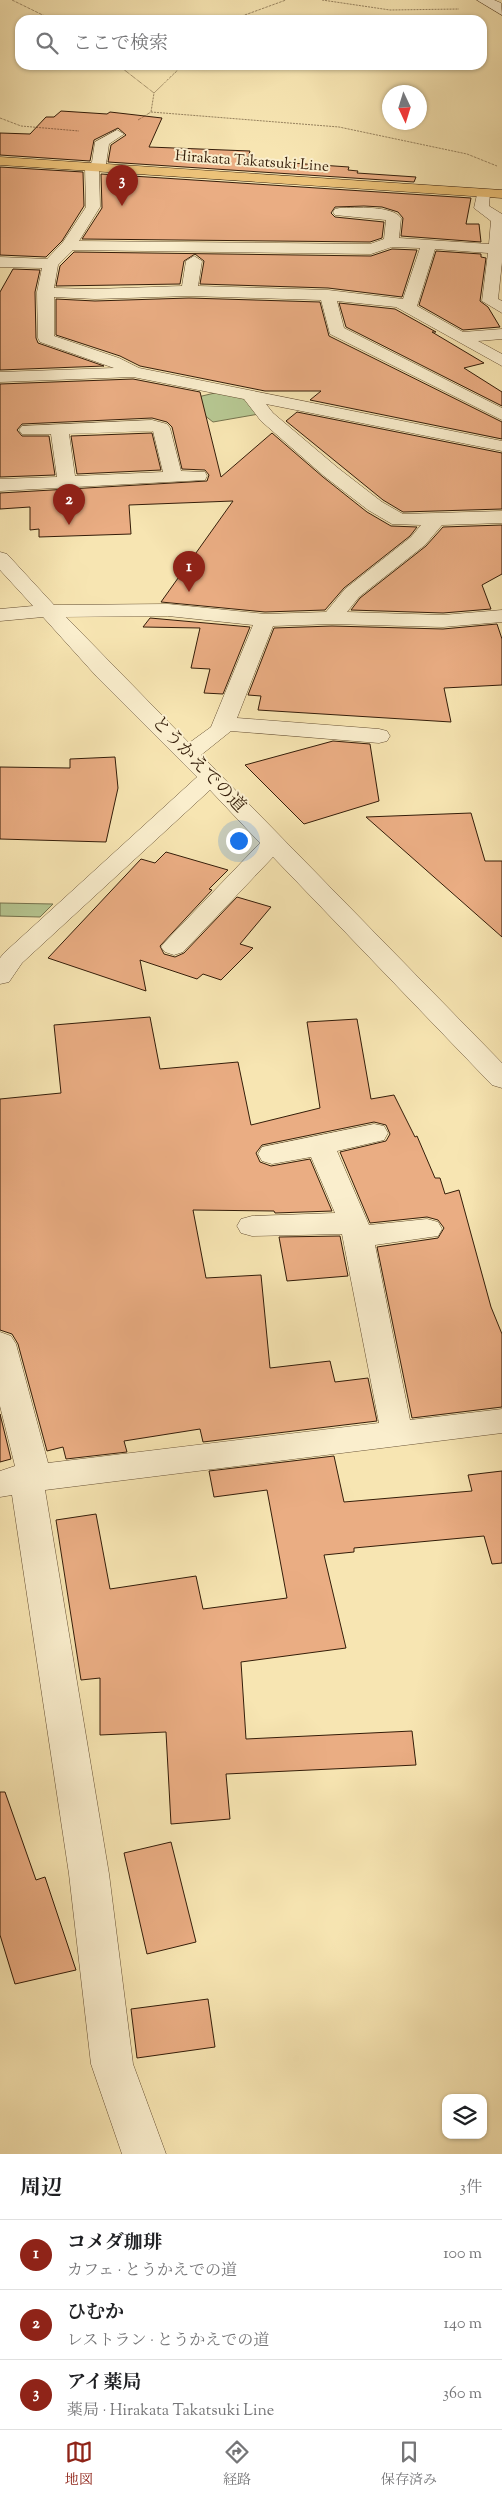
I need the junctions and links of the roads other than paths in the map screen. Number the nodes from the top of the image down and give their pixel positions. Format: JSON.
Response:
{"nodes":[{"id":1,"x":483,"y":0,"type":"edge"},
{"id":2,"x":499,"y":8,"type":"edge"},
{"id":3,"x":116,"y":134,"type":"road end"},
{"id":4,"x":0,"y":161,"type":"edge"},
{"id":5,"x":92,"y":167,"type":"junction"},
{"id":6,"x":483,"y":193,"type":"junction"},
{"id":7,"x":502,"y":194,"type":"edge"},
{"id":8,"x":340,"y":212,"type":"dead end"},
{"id":9,"x":391,"y":242,"type":"junction"},
{"id":10,"x":69,"y":244,"type":"junction"},
{"id":11,"x":428,"y":246,"type":"junction"},
{"id":12,"x":495,"y":249,"type":"junction"},
{"id":13,"x":194,"y":261,"type":"dead end"},
{"id":14,"x":0,"y":262,"type":"edge"},
{"id":15,"x":51,"y":264,"type":"junction"},
{"id":16,"x":45,"y":292,"type":"junction"},
{"id":17,"x":189,"y":292,"type":"junction"},
{"id":18,"x":328,"y":295,"type":"junction"},
{"id":19,"x":498,"y":300,"type":"edge"},
{"id":20,"x":408,"y":308,"type":"junction"},
{"id":21,"x":502,"y":334,"type":"edge"},
{"id":22,"x":460,"y":337,"type":"junction"},
{"id":23,"x":502,"y":361,"type":"edge"},
{"id":24,"x":134,"y":372,"type":"junction"},
{"id":25,"x":0,"y":377,"type":"edge"},
{"id":26,"x":251,"y":397,"type":"junction"},
{"id":27,"x":502,"y":415,"type":"edge"},
{"id":28,"x":59,"y":428,"type":"junction"},
{"id":29,"x":28,"y":430,"type":"dead end"},
{"id":30,"x":498,"y":445,"type":"edge"},
{"id":31,"x":198,"y":476,"type":"dead end"},
{"id":32,"x":173,"y":477,"type":"junction"},
{"id":33,"x":66,"y":482,"type":"junction"},
{"id":34,"x":0,"y":485,"type":"edge"},
{"id":35,"x":502,"y":517,"type":"edge"},
{"id":36,"x":436,"y":519,"type":"junction"},
{"id":37,"x":0,"y":558,"type":"edge"},
{"id":38,"x":47,"y":611,"type":"junction"},
{"id":39,"x":0,"y":615,"type":"edge"},
{"id":40,"x":502,"y":616,"type":"edge"},
{"id":41,"x":332,"y":618,"type":"junction"},
{"id":42,"x":265,"y":620,"type":"junction"},
{"id":43,"x":222,"y":724,"type":"junction"},
{"id":44,"x":379,"y":736,"type":"dead end"},
{"id":45,"x":188,"y":754,"type":"junction"},
{"id":46,"x":210,"y":777,"type":"junction"},
{"id":47,"x":273,"y":843,"type":"junction"},
{"id":48,"x":174,"y":946,"type":"dead end"},
{"id":49,"x":4,"y":964,"type":"edge"},
{"id":50,"x":502,"y":1079,"type":"edge"},
{"id":51,"x":374,"y":1133,"type":"dead end"},
{"id":52,"x":320,"y":1146,"type":"junction"},
{"id":53,"x":272,"y":1154,"type":"dead end"},
{"id":54,"x":252,"y":1226,"type":"dead end"},
{"id":55,"x":427,"y":1229,"type":"dead end"},
{"id":56,"x":356,"y":1230,"type":"junction"},
{"id":57,"x":0,"y":1344,"type":"edge"},
{"id":58,"x":502,"y":1421,"type":"edge"},
{"id":59,"x":397,"y":1434,"type":"junction"},
{"id":60,"x":13,"y":1482,"type":"edge"},
{"id":61,"x":144,"y":2154,"type":"edge"}],
"edges":[{"from":1,"to":2,"type":"street"},
{"from":3,"to":5,"type":"street"},
{"from":4,"to":5,"type":"main road","name":"Hirakata Takatsuki Line"},
{"from":5,"to":6,"type":"main road","name":"Hirakata Takatsuki Line"},
{"from":5,"to":10,"type":"street"},
{"from":6,"to":7,"type":"main road","name":"Hirakata Takatsuki Line"},
{"from":6,"to":12,"type":"street"},
{"from":8,"to":9,"type":"street"},
{"from":9,"to":10,"type":"street"},
{"from":9,"to":11,"type":"street"},
{"from":10,"to":15,"type":"street"},
{"from":11,"to":12,"type":"street"},
{"from":11,"to":20,"type":"street"},
{"from":12,"to":19,"type":"street"},
{"from":13,"to":17,"type":"street"},
{"from":14,"to":15,"type":"street"},
{"from":15,"to":16,"type":"street"},
{"from":16,"to":17,"type":"street"},
{"from":16,"to":24,"type":"street"},
{"from":17,"to":18,"type":"street"},
{"from":18,"to":20,"type":"street"},
{"from":18,"to":27,"type":"street"},
{"from":20,"to":22,"type":"street"},
{"from":21,"to":22,"type":"street"},
{"from":22,"to":23,"type":"street"},
{"from":24,"to":25,"type":"street"},
{"from":24,"to":26,"type":"street"},
{"from":26,"to":30,"type":"street"},
{"from":26,"to":36,"type":"street"},
{"from":27,"to":30,"type":"street"},
{"from":28,"to":29,"type":"street"},
{"from":28,"to":32,"type":"street"},
{"from":28,"to":33,"type":"street"},
{"from":31,"to":32,"type":"street"},
{"from":32,"to":33,"type":"street"},
{"from":33,"to":34,"type":"street"},
{"from":35,"to":36,"type":"street"},
{"from":36,"to":41,"type":"street"},
{"from":37,"to":38,"type":"street","name":"とうかえでの道"},
{"from":38,"to":39,"type":"street"},
{"from":38,"to":42,"type":"street"},
{"from":38,"to":45,"type":"street","name":"とうかえでの道"},
{"from":40,"to":41,"type":"street"},
{"from":41,"to":42,"type":"street"},
{"from":42,"to":43,"type":"street"},
{"from":43,"to":44,"type":"street"},
{"from":43,"to":45,"type":"street"},
{"from":45,"to":46,"type":"street","name":"とうかえでの道"},
{"from":46,"to":47,"type":"street","name":"とうかえでの道"},
{"from":46,"to":49,"type":"street"},
{"from":47,"to":48,"type":"street"},
{"from":47,"to":50,"type":"street","name":"とうかえでの道"},
{"from":51,"to":52,"type":"street"},
{"from":52,"to":53,"type":"street"},
{"from":52,"to":56,"type":"street"},
{"from":54,"to":56,"type":"street"},
{"from":55,"to":56,"type":"street"},
{"from":56,"to":59,"type":"street"},
{"from":57,"to":60,"type":"street"},
{"from":58,"to":59,"type":"street"},
{"from":59,"to":60,"type":"street"},
{"from":60,"to":61,"type":"street"}]}
